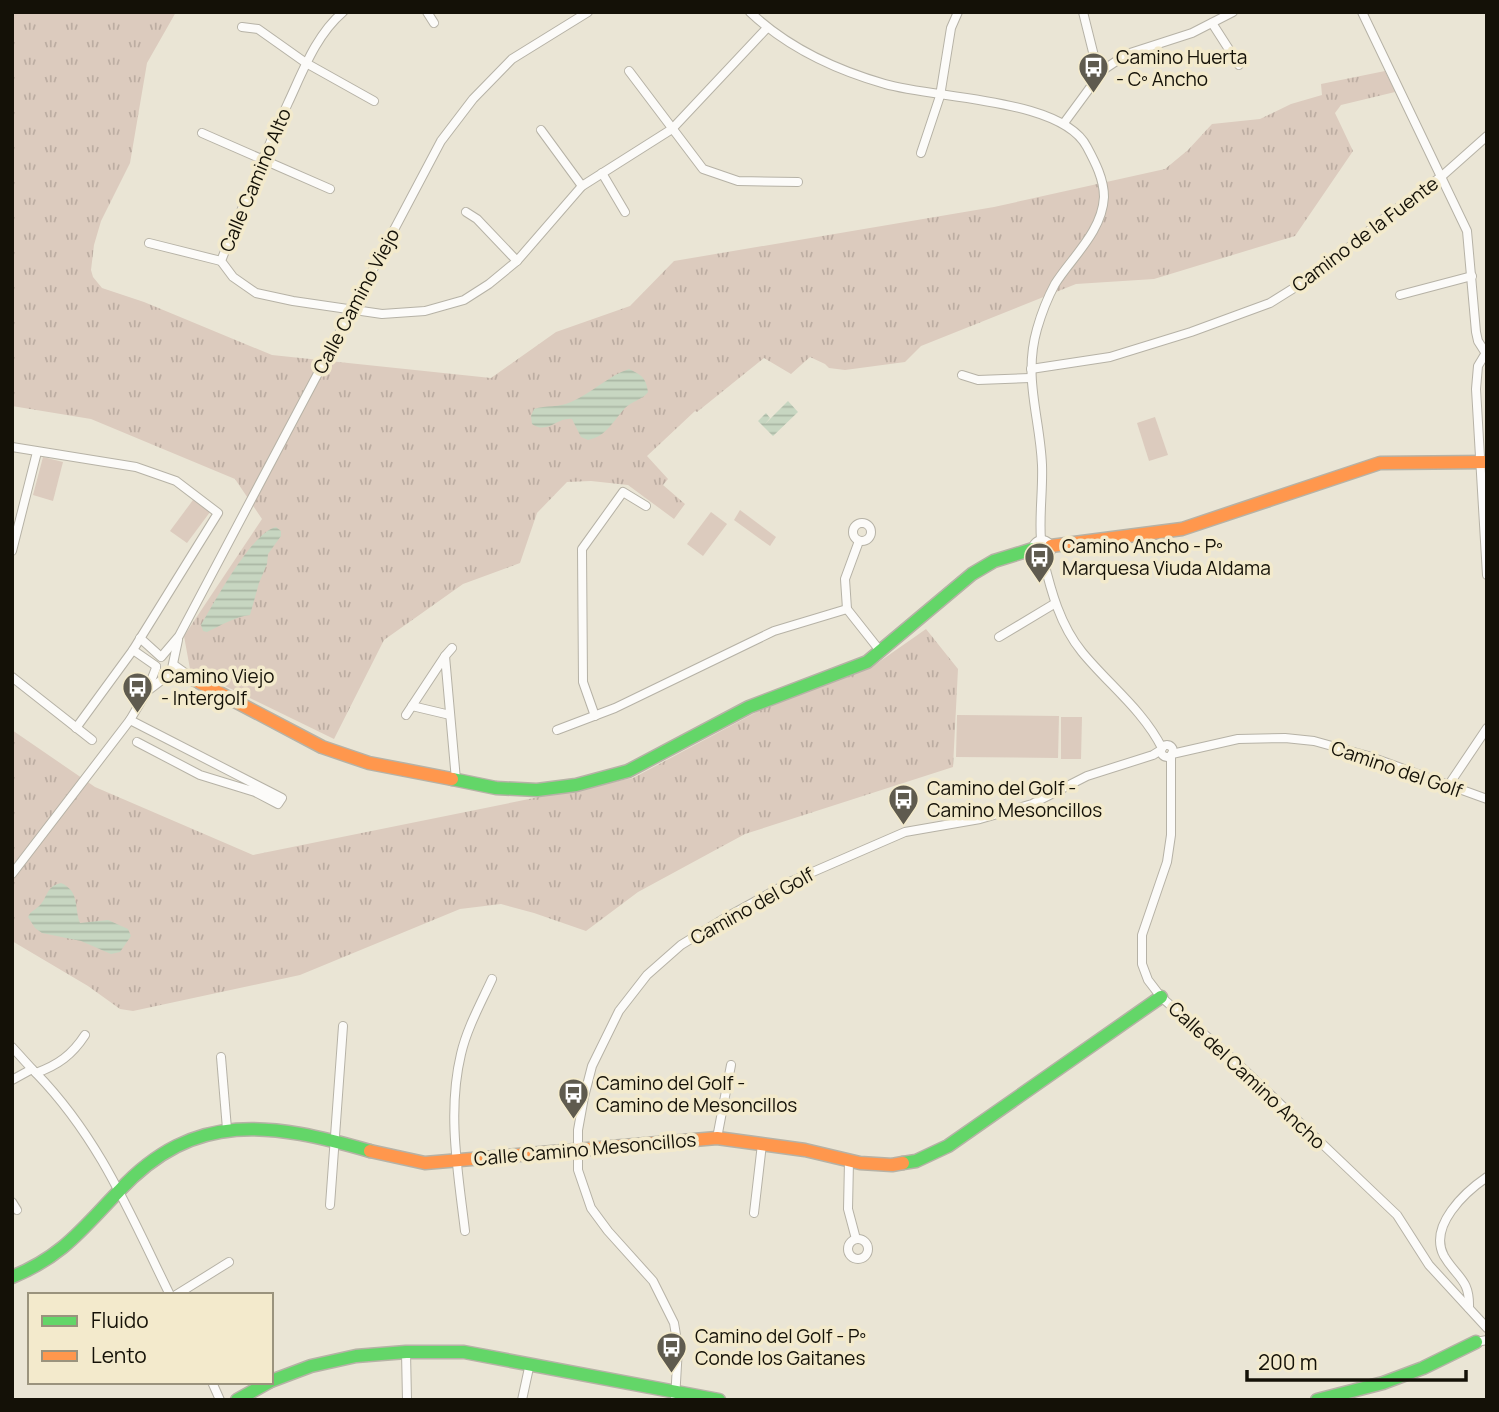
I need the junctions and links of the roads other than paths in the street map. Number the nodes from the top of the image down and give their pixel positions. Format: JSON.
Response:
{"nodes":[{"id":1,"x":343,"y":12,"type":"edge"},
{"id":2,"x":427,"y":12,"type":"edge"},
{"id":3,"x":588,"y":12,"type":"edge"},
{"id":4,"x":750,"y":12,"type":"edge"},
{"id":5,"x":958,"y":12,"type":"edge"},
{"id":6,"x":1083,"y":12,"type":"edge"},
{"id":7,"x":1233,"y":12,"type":"edge"},
{"id":8,"x":1362,"y":12,"type":"edge"},
{"id":9,"x":434,"y":23,"type":"dead end"},
{"id":10,"x":1212,"y":23,"type":"junction"},
{"id":11,"x":242,"y":27,"type":"dead end"},
{"id":12,"x":767,"y":28,"type":"junction"},
{"id":13,"x":306,"y":63,"type":"junction"},
{"id":14,"x":1239,"y":65,"type":"dead end"},
{"id":15,"x":1103,"y":70,"type":"junction"},
{"id":16,"x":629,"y":71,"type":"dead end"},
{"id":17,"x":940,"y":96,"type":"junction"},
{"id":18,"x":374,"y":101,"type":"dead end"},
{"id":19,"x":1064,"y":123,"type":"junction"},
{"id":20,"x":672,"y":129,"type":"junction"},
{"id":21,"x":541,"y":130,"type":"dead end"},
{"id":22,"x":202,"y":133,"type":"dead end"},
{"id":23,"x":1487,"y":136,"type":"edge"},
{"id":24,"x":921,"y":153,"type":"dead end"},
{"id":25,"x":262,"y":159,"type":"junction"},
{"id":26,"x":602,"y":173,"type":"junction"},
{"id":27,"x":1441,"y":176,"type":"junction"},
{"id":28,"x":798,"y":182,"type":"dead end"},
{"id":29,"x":582,"y":186,"type":"junction"},
{"id":30,"x":330,"y":189,"type":"dead end"},
{"id":31,"x":467,"y":212,"type":"dead end"},
{"id":32,"x":625,"y":212,"type":"dead end"},
{"id":33,"x":149,"y":243,"type":"dead end"},
{"id":34,"x":221,"y":261,"type":"junction"},
{"id":35,"x":517,"y":261,"type":"junction"},
{"id":36,"x":1472,"y":276,"type":"junction"},
{"id":37,"x":1401,"y":295,"type":"dead end"},
{"id":38,"x":351,"y":308,"type":"junction"},
{"id":39,"x":1486,"y":351,"type":"edge"},
{"id":40,"x":1031,"y":373,"type":"junction"},
{"id":41,"x":962,"y":375,"type":"dead end"},
{"id":42,"x":12,"y":447,"type":"edge"},
{"id":43,"x":37,"y":452,"type":"junction"},
{"id":44,"x":1483,"y":463,"type":"edge"},
{"id":45,"x":646,"y":506,"type":"dead end"},
{"id":46,"x":859,"y":541,"type":"dead end"},
{"id":47,"x":1042,"y":548,"type":"junction"},
{"id":48,"x":12,"y":551,"type":"edge"},
{"id":49,"x":1487,"y":575,"type":"edge"},
{"id":50,"x":1054,"y":604,"type":"junction"},
{"id":51,"x":848,"y":609,"type":"junction"},
{"id":52,"x":179,"y":636,"type":"junction"},
{"id":53,"x":999,"y":637,"type":"dead end"},
{"id":54,"x":140,"y":638,"type":"junction"},
{"id":55,"x":452,"y":648,"type":"dead end"},
{"id":56,"x":133,"y":650,"type":"junction"},
{"id":57,"x":881,"y":652,"type":"junction"},
{"id":58,"x":445,"y":656,"type":"junction"},
{"id":59,"x":159,"y":662,"type":"junction"},
{"id":60,"x":172,"y":668,"type":"junction"},
{"id":61,"x":12,"y":677,"type":"edge"},
{"id":62,"x":195,"y":680,"type":"joint"},
{"id":63,"x":147,"y":691,"type":"junction"},
{"id":64,"x":412,"y":706,"type":"junction"},
{"id":65,"x":406,"y":715,"type":"dead end"},
{"id":66,"x":450,"y":715,"type":"junction"},
{"id":67,"x":595,"y":716,"type":"junction"},
{"id":68,"x":130,"y":720,"type":"junction"},
{"id":69,"x":1487,"y":727,"type":"edge"},
{"id":70,"x":76,"y":728,"type":"junction"},
{"id":71,"x":557,"y":730,"type":"dead end"},
{"id":72,"x":92,"y":740,"type":"dead end"},
{"id":73,"x":137,"y":742,"type":"dead end"},
{"id":74,"x":1167,"y":752,"type":"junction"},
{"id":75,"x":456,"y":780,"type":"junction"},
{"id":76,"x":1448,"y":786,"type":"junction"},
{"id":77,"x":1487,"y":799,"type":"edge"},
{"id":78,"x":12,"y":874,"type":"edge"},
{"id":79,"x":492,"y":979,"type":"dead end"},
{"id":80,"x":1161,"y":997,"type":"junction"},
{"id":81,"x":343,"y":1026,"type":"dead end"},
{"id":82,"x":85,"y":1035,"type":"dead end"},
{"id":83,"x":12,"y":1047,"type":"edge"},
{"id":84,"x":221,"y":1057,"type":"dead end"},
{"id":85,"x":731,"y":1065,"type":"dead end"},
{"id":86,"x":34,"y":1071,"type":"junction"},
{"id":87,"x":12,"y":1080,"type":"edge"},
{"id":88,"x":226,"y":1129,"type":"junction"},
{"id":89,"x":717,"y":1138,"type":"junction"},
{"id":90,"x":335,"y":1142,"type":"junction"},
{"id":91,"x":762,"y":1144,"type":"junction"},
{"id":92,"x":577,"y":1149,"type":"junction"},
{"id":93,"x":457,"y":1161,"type":"junction"},
{"id":94,"x":849,"y":1161,"type":"junction"},
{"id":95,"x":1487,"y":1177,"type":"edge"},
{"id":96,"x":119,"y":1191,"type":"junction"},
{"id":97,"x":12,"y":1202,"type":"edge"},
{"id":98,"x":330,"y":1205,"type":"dead end"},
{"id":99,"x":18,"y":1210,"type":"dead end"},
{"id":100,"x":754,"y":1213,"type":"dead end"},
{"id":101,"x":465,"y":1231,"type":"dead end"},
{"id":102,"x":856,"y":1238,"type":"dead end"},
{"id":103,"x":229,"y":1262,"type":"dead end"},
{"id":104,"x":12,"y":1277,"type":"edge"},
{"id":105,"x":169,"y":1293,"type":"edge"},
{"id":106,"x":179,"y":1293,"type":"edge"},
{"id":107,"x":1468,"y":1308,"type":"junction"},
{"id":108,"x":1487,"y":1330,"type":"edge"},
{"id":109,"x":1481,"y":1341,"type":"edge"},
{"id":110,"x":406,"y":1352,"type":"junction"},
{"id":111,"x":530,"y":1363,"type":"junction"},
{"id":112,"x":273,"y":1381,"type":"edge"},
{"id":113,"x":213,"y":1384,"type":"edge"},
{"id":114,"x":266,"y":1384,"type":"edge"},
{"id":115,"x":675,"y":1395,"type":"edge"},
{"id":116,"x":220,"y":1400,"type":"edge"},
{"id":117,"x":237,"y":1400,"type":"edge"},
{"id":118,"x":407,"y":1400,"type":"edge"},
{"id":119,"x":522,"y":1400,"type":"edge"},
{"id":120,"x":719,"y":1400,"type":"edge"},
{"id":121,"x":1317,"y":1400,"type":"edge"}],
"edges":[{"from":1,"to":13,"type":"street","name":"Calle Camino Alto"},
{"from":2,"to":9,"type":"street"},
{"from":3,"to":38,"type":"street","name":"Calle Camino Viejo"},
{"from":4,"to":12,"type":"street"},
{"from":5,"to":17,"type":"street"},
{"from":6,"to":15,"type":"street"},
{"from":7,"to":10,"type":"street"},
{"from":8,"to":27,"type":"street"},
{"from":10,"to":14,"type":"street"},
{"from":10,"to":15,"type":"street"},
{"from":11,"to":13,"type":"street"},
{"from":12,"to":17,"type":"street"},
{"from":12,"to":20,"type":"street","name":"Calle Camino Alto"},
{"from":13,"to":18,"type":"street"},
{"from":13,"to":25,"type":"street","name":"Calle Camino Alto"},
{"from":15,"to":19,"type":"street"},
{"from":16,"to":20,"type":"street"},
{"from":17,"to":19,"type":"street"},
{"from":17,"to":24,"type":"street"},
{"from":19,"to":40,"type":"street"},
{"from":20,"to":26,"type":"street","name":"Calle Camino Alto"},
{"from":20,"to":28,"type":"street"},
{"from":21,"to":29,"type":"street"},
{"from":22,"to":25,"type":"street"},
{"from":23,"to":27,"type":"street","name":"Camino de la Fuente"},
{"from":25,"to":30,"type":"street"},
{"from":25,"to":34,"type":"street","name":"Calle Camino Alto"},
{"from":26,"to":29,"type":"street","name":"Calle Camino Alto"},
{"from":26,"to":32,"type":"street"},
{"from":27,"to":36,"type":"street"},
{"from":27,"to":40,"type":"street","name":"Camino de la Fuente"},
{"from":29,"to":35,"type":"street","name":"Calle Camino Alto"},
{"from":31,"to":35,"type":"street"},
{"from":33,"to":34,"type":"street"},
{"from":34,"to":38,"type":"street","name":"Calle Camino Alto"},
{"from":35,"to":38,"type":"street","name":"Calle Camino Alto"},
{"from":36,"to":37,"type":"street"},
{"from":36,"to":39,"type":"street"},
{"from":38,"to":52,"type":"street","name":"Calle Camino Viejo"},
{"from":39,"to":44,"type":"street"},
{"from":40,"to":41,"type":"street","name":"Camino de la Fuente"},
{"from":40,"to":47,"type":"street"},
{"from":42,"to":43,"type":"street"},
{"from":43,"to":48,"type":"street"},
{"from":43,"to":54,"type":"street"},
{"from":44,"to":47,"type":"street"},
{"from":44,"to":49,"type":"street"},
{"from":45,"to":67,"type":"street"},
{"from":46,"to":51,"type":"street"},
{"from":47,"to":50,"type":"street"},
{"from":47,"to":57,"type":"street"},
{"from":50,"to":53,"type":"street"},
{"from":50,"to":74,"type":"street"},
{"from":51,"to":57,"type":"street"},
{"from":51,"to":67,"type":"street"},
{"from":52,"to":59,"type":"street","name":"Calle Camino Viejo"},
{"from":52,"to":60,"type":"street","name":"Calle Camino Viejo"},
{"from":54,"to":56,"type":"street"},
{"from":54,"to":59,"type":"street"},
{"from":55,"to":58,"type":"street"},
{"from":56,"to":59,"type":"street"},
{"from":56,"to":70,"type":"street"},
{"from":57,"to":75,"type":"street"},
{"from":58,"to":64,"type":"street"},
{"from":58,"to":66,"type":"street"},
{"from":59,"to":60,"type":"street"},
{"from":59,"to":60,"type":"street"},
{"from":59,"to":63,"type":"street","name":"Calle Camino Viejo"},
{"from":60,"to":62,"type":"street"},
{"from":60,"to":63,"type":"street","name":"Calle Camino Viejo"},
{"from":61,"to":70,"type":"street"},
{"from":62,"to":75,"type":"street"},
{"from":63,"to":68,"type":"street","name":"Calle Camino Viejo"},
{"from":64,"to":65,"type":"street"},
{"from":64,"to":66,"type":"street"},
{"from":66,"to":75,"type":"street"},
{"from":67,"to":71,"type":"street"},
{"from":68,"to":73,"type":"street"},
{"from":68,"to":78,"type":"street","name":"Calle Camino Viejo"},
{"from":69,"to":76,"type":"street"},
{"from":70,"to":72,"type":"street"},
{"from":74,"to":76,"type":"street","name":"Camino del Golf"},
{"from":74,"to":80,"type":"street","name":"Calle del Camino Ancho"},
{"from":74,"to":92,"type":"street","name":"Camino del Golf"},
{"from":76,"to":77,"type":"street","name":"Camino del Golf"},
{"from":79,"to":93,"type":"street"},
{"from":80,"to":94,"type":"street","name":"Calle Camino Mesoncillos"},
{"from":80,"to":107,"type":"street","name":"Calle del Camino Ancho"},
{"from":81,"to":90,"type":"street"},
{"from":82,"to":86,"type":"street"},
{"from":83,"to":86,"type":"street"},
{"from":84,"to":88,"type":"street"},
{"from":85,"to":89,"type":"street"},
{"from":86,"to":87,"type":"street"},
{"from":86,"to":96,"type":"street"},
{"from":88,"to":90,"type":"street","name":"Calle Camino Mesoncillos"},
{"from":88,"to":96,"type":"street","name":"Calle Camino Mesoncillos"},
{"from":89,"to":91,"type":"street","name":"Calle Camino Mesoncillos"},
{"from":89,"to":92,"type":"street","name":"Calle Camino Mesoncillos"},
{"from":90,"to":93,"type":"street","name":"Calle Camino Mesoncillos"},
{"from":90,"to":98,"type":"street"},
{"from":91,"to":94,"type":"street","name":"Calle Camino Mesoncillos"},
{"from":91,"to":100,"type":"street"},
{"from":92,"to":93,"type":"street","name":"Calle Camino Mesoncillos"},
{"from":92,"to":115,"type":"street","name":"Camino del Golf"},
{"from":93,"to":101,"type":"street"},
{"from":94,"to":102,"type":"street"},
{"from":95,"to":107,"type":"street"},
{"from":96,"to":104,"type":"street","name":"Calle Camino Mesoncillos"},
{"from":96,"to":105,"type":"street"},
{"from":97,"to":99,"type":"street"},
{"from":103,"to":106,"type":"street"},
{"from":107,"to":108,"type":"street","name":"Calle del Camino Ancho"},
{"from":108,"to":109,"type":"street"},
{"from":109,"to":121,"type":"street"},
{"from":110,"to":111,"type":"street"},
{"from":110,"to":112,"type":"street"},
{"from":110,"to":118,"type":"street"},
{"from":111,"to":115,"type":"street"},
{"from":111,"to":119,"type":"street"},
{"from":113,"to":116,"type":"street"},
{"from":114,"to":117,"type":"street"},
{"from":115,"to":120,"type":"street"}]}
